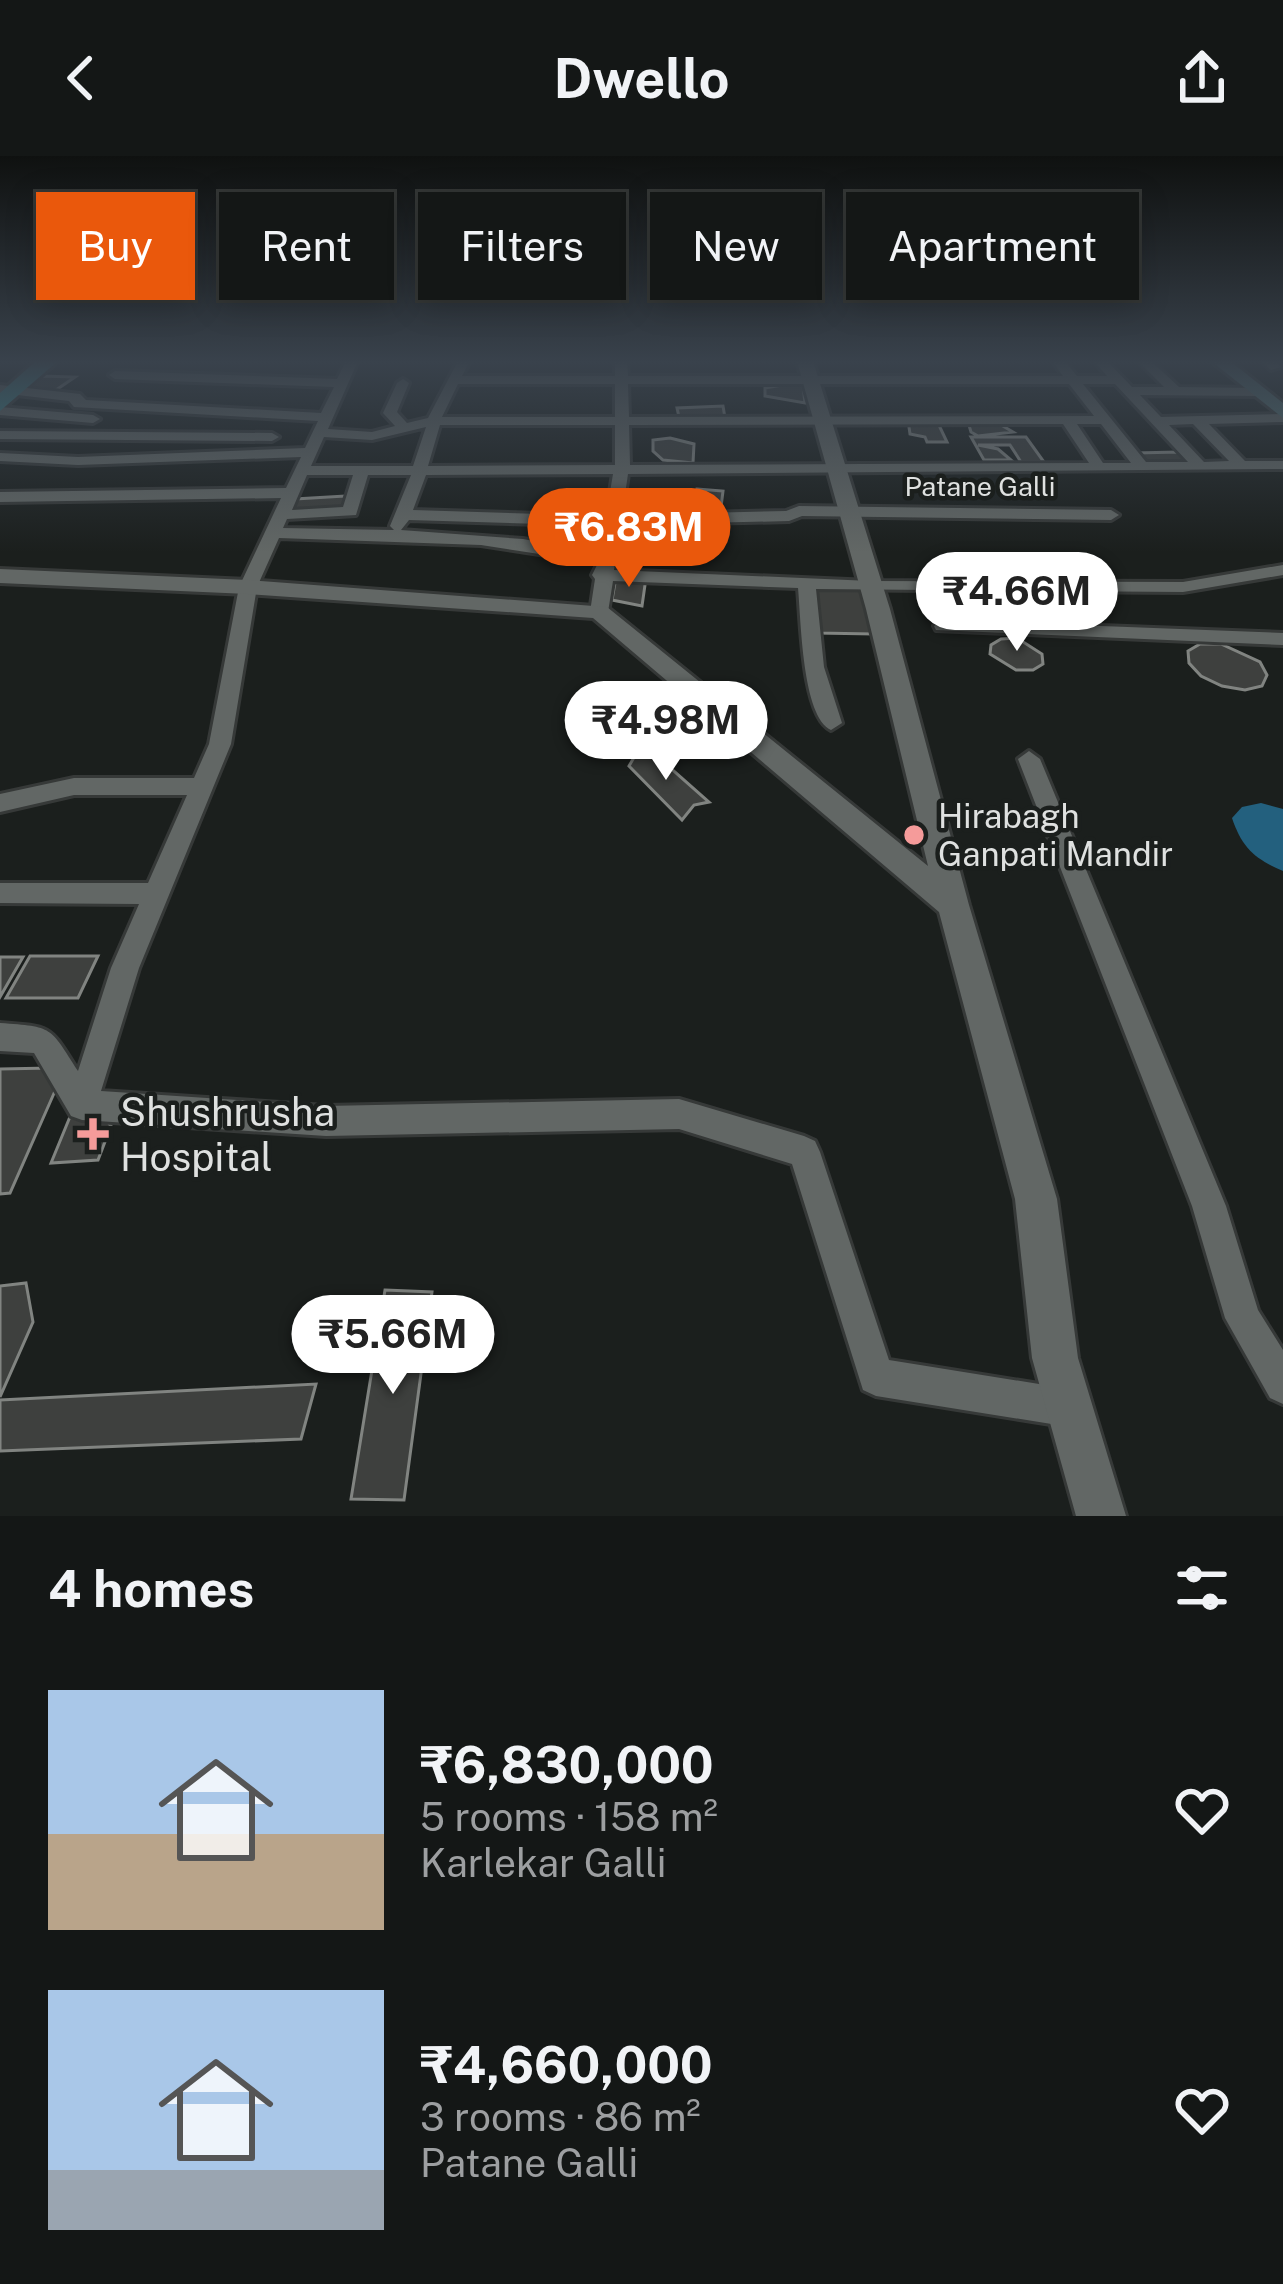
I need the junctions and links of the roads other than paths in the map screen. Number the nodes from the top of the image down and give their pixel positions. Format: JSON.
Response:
{"nodes":[{"id":1,"x":40,"y":424,"type":"edge"},
{"id":2,"x":203,"y":424,"type":"edge"},
{"id":3,"x":322,"y":424,"type":"edge"},
{"id":4,"x":324,"y":424,"type":"edge"},
{"id":5,"x":401,"y":424,"type":"edge"},
{"id":6,"x":419,"y":424,"type":"edge"},
{"id":7,"x":432,"y":424,"type":"edge"},
{"id":8,"x":622,"y":424,"type":"edge"},
{"id":9,"x":824,"y":424,"type":"edge"},
{"id":10,"x":1070,"y":424,"type":"edge"},
{"id":11,"x":1109,"y":424,"type":"edge"},
{"id":12,"x":1159,"y":424,"type":"edge"},
{"id":13,"x":1201,"y":424,"type":"edge"},
{"id":14,"x":227,"y":426,"type":"dead end"},
{"id":15,"x":404,"y":428,"type":"junction"},
{"id":16,"x":0,"y":435,"type":"edge"},
{"id":17,"x":22,"y":436,"type":"junction"},
{"id":18,"x":272,"y":437,"type":"dead end"},
{"id":19,"x":309,"y":452,"type":"junction"},
{"id":20,"x":0,"y":454,"type":"edge"},
{"id":21,"x":1199,"y":464,"type":"junction"},
{"id":22,"x":1241,"y":465,"type":"junction"},
{"id":23,"x":1283,"y":465,"type":"edge"},
{"id":24,"x":836,"y":466,"type":"junction"},
{"id":25,"x":621,"y":467,"type":"junction"},
{"id":26,"x":1100,"y":467,"type":"junction"},
{"id":27,"x":1142,"y":467,"type":"junction"},
{"id":28,"x":420,"y":468,"type":"junction"},
{"id":29,"x":362,"y":469,"type":"junction"},
{"id":30,"x":300,"y":471,"type":"junction"},
{"id":31,"x":290,"y":493,"type":"junction"},
{"id":32,"x":0,"y":497,"type":"edge"},
{"id":33,"x":850,"y":513,"type":"junction"},
{"id":34,"x":279,"y":515,"type":"junction"},
{"id":35,"x":403,"y":515,"type":"junction"},
{"id":36,"x":1111,"y":515,"type":"dead end"},
{"id":37,"x":612,"y":521,"type":"junction"},
{"id":38,"x":270,"y":533,"type":"junction"},
{"id":39,"x":394,"y":534,"type":"junction"},
{"id":40,"x":604,"y":567,"type":"junction"},
{"id":41,"x":1283,"y":570,"type":"edge"},
{"id":42,"x":0,"y":576,"type":"edge"},
{"id":43,"x":807,"y":584,"type":"junction"},
{"id":44,"x":872,"y":586,"type":"junction"},
{"id":45,"x":248,"y":587,"type":"junction"},
{"id":46,"x":599,"y":612,"type":"junction"},
{"id":47,"x":944,"y":626,"type":"dead end"},
{"id":48,"x":1283,"y":639,"type":"edge"},
{"id":49,"x":831,"y":723,"type":"dead end"},
{"id":50,"x":1029,"y":759,"type":"dead end"},
{"id":51,"x":201,"y":788,"type":"junction"},
{"id":52,"x":0,"y":803,"type":"edge"},
{"id":53,"x":0,"y":893,"type":"edge"},
{"id":54,"x":156,"y":894,"type":"junction"},
{"id":55,"x":953,"y":905,"type":"junction"},
{"id":56,"x":0,"y":1037,"type":"edge"},
{"id":57,"x":82,"y":1105,"type":"junction"},
{"id":58,"x":1283,"y":1385,"type":"edge"},
{"id":59,"x":1070,"y":1408,"type":"junction"},
{"id":60,"x":1101,"y":1516,"type":"edge"}],
"edges":[{"from":1,"to":17,"type":"street"},
{"from":2,"to":14,"type":"street"},
{"from":3,"to":19,"type":"street"},
{"from":4,"to":15,"type":"street"},
{"from":5,"to":15,"type":"street"},
{"from":6,"to":15,"type":"street"},
{"from":7,"to":28,"type":"street"},
{"from":8,"to":25,"type":"street"},
{"from":9,"to":24,"type":"street"},
{"from":10,"to":26,"type":"street"},
{"from":11,"to":27,"type":"street"},
{"from":12,"to":21,"type":"street"},
{"from":13,"to":22,"type":"street"},
{"from":16,"to":17,"type":"street"},
{"from":17,"to":18,"type":"street"},
{"from":17,"to":20,"type":"street"},
{"from":19,"to":20,"type":"street"},
{"from":19,"to":30,"type":"street"},
{"from":21,"to":22,"type":"street"},
{"from":21,"to":27,"type":"street"},
{"from":22,"to":23,"type":"street"},
{"from":24,"to":25,"type":"street"},
{"from":24,"to":26,"type":"street"},
{"from":24,"to":33,"type":"street"},
{"from":25,"to":28,"type":"street"},
{"from":25,"to":37,"type":"street"},
{"from":26,"to":27,"type":"street"},
{"from":28,"to":29,"type":"street"},
{"from":28,"to":35,"type":"street"},
{"from":29,"to":30,"type":"street"},
{"from":29,"to":34,"type":"street"},
{"from":30,"to":31,"type":"street"},
{"from":31,"to":32,"type":"street"},
{"from":31,"to":34,"type":"street"},
{"from":33,"to":36,"type":"street","name":"Patane Galli"},
{"from":33,"to":37,"type":"street","name":"Patane Galli"},
{"from":33,"to":44,"type":"street"},
{"from":34,"to":38,"type":"street"},
{"from":35,"to":37,"type":"street","name":"Patane Galli"},
{"from":35,"to":39,"type":"street"},
{"from":37,"to":40,"type":"street"},
{"from":38,"to":39,"type":"street"},
{"from":38,"to":45,"type":"street"},
{"from":39,"to":40,"type":"street"},
{"from":40,"to":43,"type":"street"},
{"from":40,"to":46,"type":"street"},
{"from":41,"to":44,"type":"street"},
{"from":42,"to":45,"type":"street"},
{"from":43,"to":44,"type":"street"},
{"from":43,"to":49,"type":"street"},
{"from":44,"to":55,"type":"street"},
{"from":45,"to":46,"type":"street"},
{"from":45,"to":51,"type":"street"},
{"from":46,"to":55,"type":"street"},
{"from":47,"to":48,"type":"street"},
{"from":50,"to":58,"type":"street"},
{"from":51,"to":52,"type":"street"},
{"from":51,"to":54,"type":"street"},
{"from":53,"to":54,"type":"street"},
{"from":54,"to":57,"type":"street"},
{"from":55,"to":59,"type":"street"},
{"from":56,"to":57,"type":"street"},
{"from":57,"to":59,"type":"street"},
{"from":59,"to":60,"type":"street"}]}
